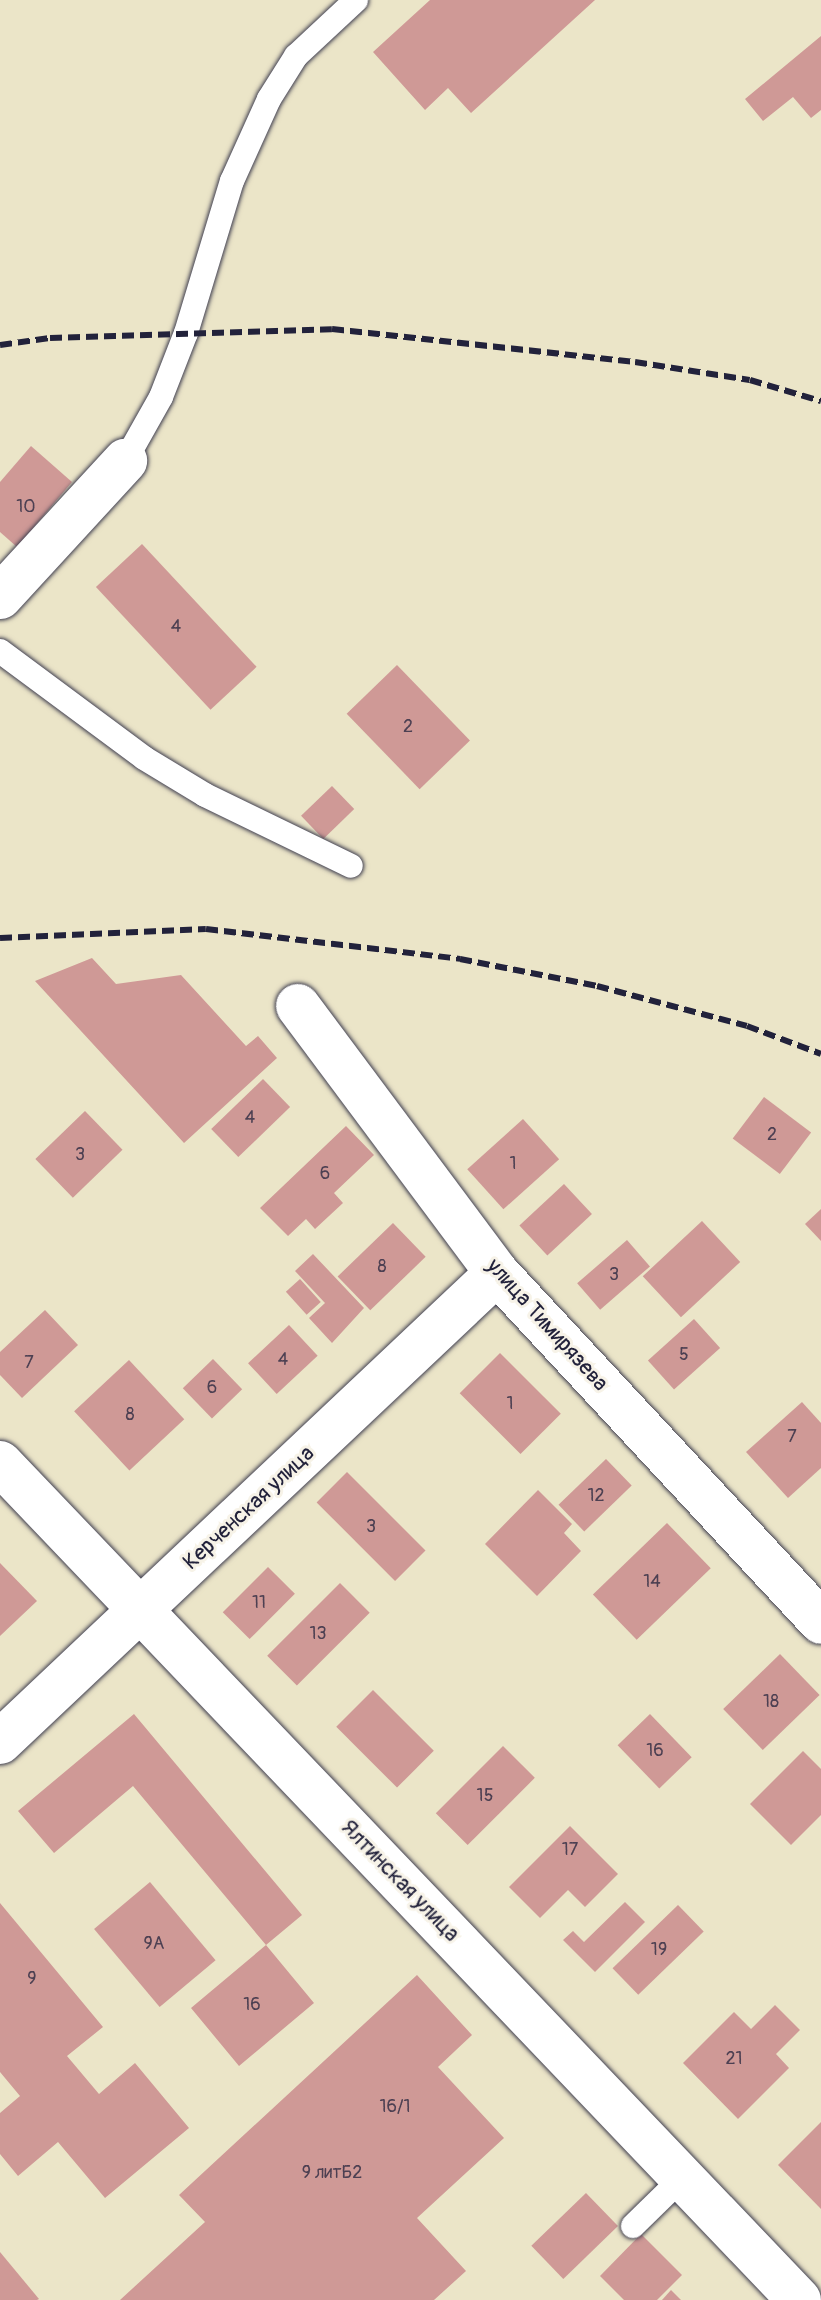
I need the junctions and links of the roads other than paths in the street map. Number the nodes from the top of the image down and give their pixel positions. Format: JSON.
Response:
{"nodes":[{"id":1,"x":356,"y":0,"type":"edge"},
{"id":2,"x":125,"y":461,"type":"joint"},
{"id":3,"x":0,"y":597,"type":"edge"},
{"id":4,"x":0,"y":651,"type":"edge"},
{"id":5,"x":351,"y":866,"type":"dead end"},
{"id":6,"x":298,"y":1006,"type":"dead end"},
{"id":7,"x":497,"y":1273,"type":"junction"},
{"id":8,"x":0,"y":1463,"type":"edge"},
{"id":9,"x":140,"y":1611,"type":"junction"},
{"id":10,"x":821,"y":1622,"type":"edge"},
{"id":11,"x":0,"y":1742,"type":"edge"},
{"id":12,"x":683,"y":2177,"type":"junction"},
{"id":13,"x":633,"y":2226,"type":"dead end"},
{"id":14,"x":799,"y":2300,"type":"edge"}],
"edges":[{"from":1,"to":2,"type":"lane"},
{"from":2,"to":3,"type":"street"},
{"from":4,"to":5,"type":"lane"},
{"from":6,"to":7,"type":"street","name":"улица Тимирязева"},
{"from":7,"to":9,"type":"street","name":"Керченская улица"},
{"from":7,"to":10,"type":"street","name":"улица Тимирязева"},
{"from":8,"to":9,"type":"street","name":"Ялтинская улица"},
{"from":9,"to":11,"type":"street","name":"Керченская улица"},
{"from":9,"to":12,"type":"street","name":"Ялтинская улица"},
{"from":12,"to":13,"type":"lane"},
{"from":12,"to":14,"type":"street","name":"Ялтинская улица"}]}
